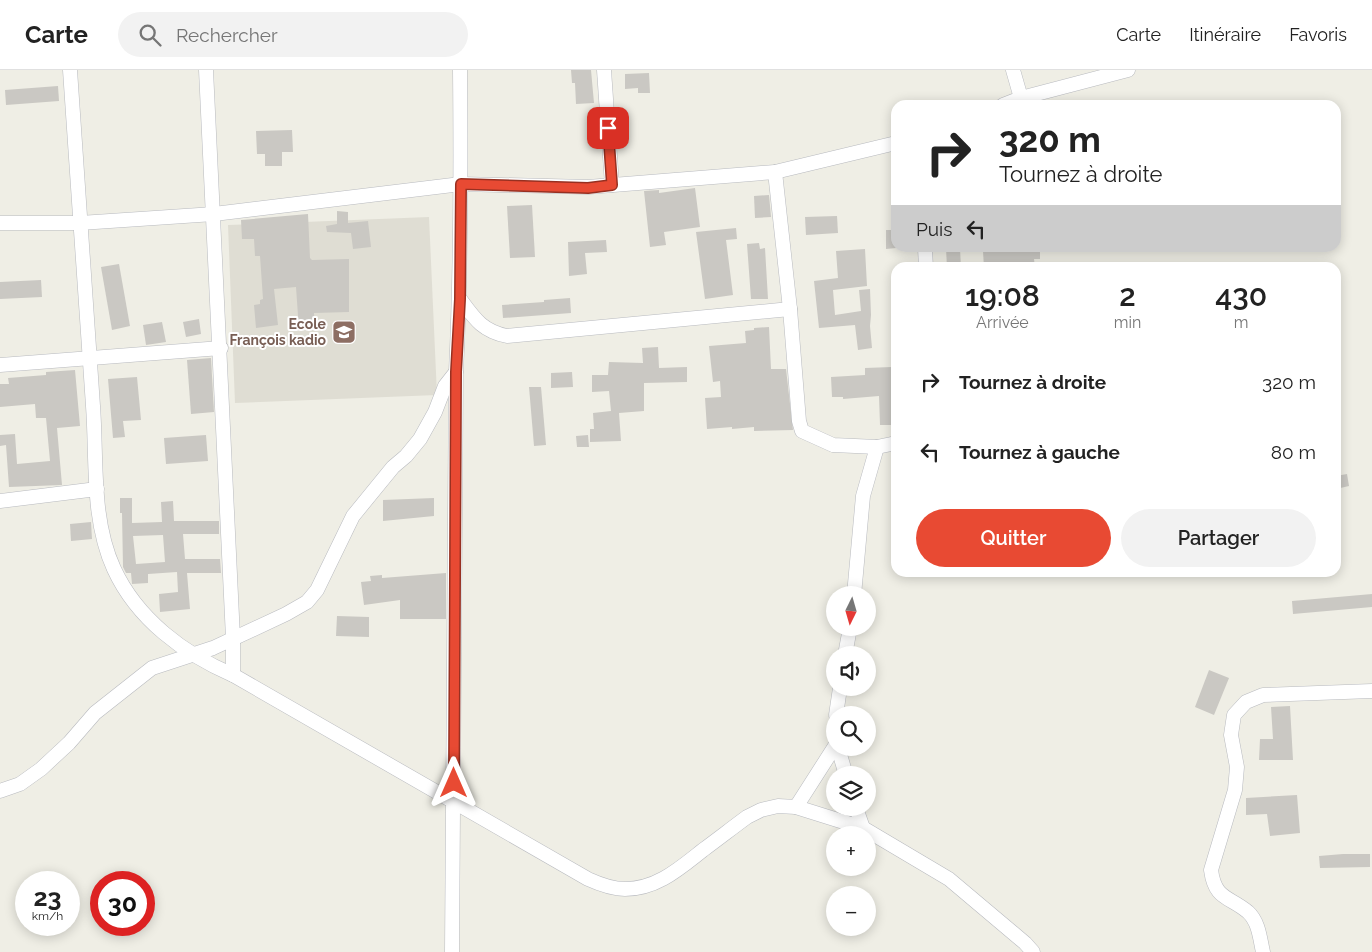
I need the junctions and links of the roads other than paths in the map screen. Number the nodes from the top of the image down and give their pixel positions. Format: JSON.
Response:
{"nodes":[{"id":1,"x":70,"y":70,"type":"edge"},
{"id":2,"x":206,"y":70,"type":"edge"},
{"id":3,"x":460,"y":70,"type":"edge"},
{"id":4,"x":604,"y":70,"type":"edge"},
{"id":5,"x":1013,"y":70,"type":"edge"},
{"id":6,"x":1128,"y":70,"type":"edge"},
{"id":7,"x":1021,"y":98,"type":"junction"},
{"id":8,"x":1016,"y":100,"type":"edge"},
{"id":9,"x":891,"y":145,"type":"edge"},
{"id":10,"x":775,"y":172,"type":"junction"},
{"id":11,"x":461,"y":184,"type":"junction"},
{"id":12,"x":612,"y":185,"type":"junction"},
{"id":13,"x":214,"y":214,"type":"junction"},
{"id":14,"x":0,"y":223,"type":"edge"},
{"id":15,"x":80,"y":223,"type":"junction"},
{"id":16,"x":460,"y":299,"type":"junction"},
{"id":17,"x":790,"y":309,"type":"junction"},
{"id":18,"x":220,"y":348,"type":"junction"},
{"id":19,"x":90,"y":359,"type":"junction"},
{"id":20,"x":0,"y":366,"type":"edge"},
{"id":21,"x":456,"y":372,"type":"junction"},
{"id":22,"x":891,"y":444,"type":"edge"},
{"id":23,"x":877,"y":448,"type":"junction"},
{"id":24,"x":97,"y":489,"type":"junction"},
{"id":25,"x":0,"y":501,"type":"edge"},
{"id":26,"x":855,"y":586,"type":"edge"},
{"id":27,"x":233,"y":638,"type":"junction"},
{"id":28,"x":190,"y":654,"type":"junction"},
{"id":29,"x":233,"y":675,"type":"junction"},
{"id":30,"x":1372,"y":691,"type":"edge"},
{"id":31,"x":831,"y":756,"type":"edge"},
{"id":32,"x":0,"y":791,"type":"edge"},
{"id":33,"x":454,"y":803,"type":"junction"},
{"id":34,"x":796,"y":807,"type":"junction"},
{"id":35,"x":857,"y":826,"type":"edge"},
{"id":36,"x":876,"y":836,"type":"edge"},
{"id":37,"x":452,"y":952,"type":"edge"},
{"id":38,"x":1033,"y":952,"type":"edge"},
{"id":39,"x":1263,"y":952,"type":"edge"}],
"edges":[{"from":1,"to":15,"type":"street"},
{"from":2,"to":13,"type":"street"},
{"from":3,"to":11,"type":"street"},
{"from":4,"to":12,"type":"street"},
{"from":5,"to":7,"type":"street"},
{"from":6,"to":7,"type":"street"},
{"from":7,"to":8,"type":"street"},
{"from":9,"to":10,"type":"street"},
{"from":10,"to":12,"type":"street"},
{"from":10,"to":17,"type":"street"},
{"from":11,"to":12,"type":"street"},
{"from":11,"to":13,"type":"street"},
{"from":11,"to":16,"type":"street"},
{"from":13,"to":15,"type":"street"},
{"from":13,"to":18,"type":"street"},
{"from":14,"to":15,"type":"street"},
{"from":15,"to":19,"type":"street"},
{"from":16,"to":17,"type":"street"},
{"from":16,"to":21,"type":"street"},
{"from":17,"to":23,"type":"street"},
{"from":18,"to":19,"type":"street"},
{"from":18,"to":27,"type":"street"},
{"from":19,"to":20,"type":"street"},
{"from":19,"to":24,"type":"street"},
{"from":21,"to":27,"type":"street"},
{"from":21,"to":33,"type":"street"},
{"from":22,"to":23,"type":"street"},
{"from":23,"to":26,"type":"street"},
{"from":24,"to":25,"type":"street"},
{"from":24,"to":28,"type":"street"},
{"from":27,"to":28,"type":"street"},
{"from":27,"to":29,"type":"street"},
{"from":28,"to":29,"type":"street"},
{"from":28,"to":32,"type":"street"},
{"from":29,"to":33,"type":"street"},
{"from":30,"to":39,"type":"street"},
{"from":31,"to":34,"type":"street"},
{"from":33,"to":34,"type":"street"},
{"from":33,"to":37,"type":"street"},
{"from":34,"to":35,"type":"street"},
{"from":36,"to":38,"type":"street"}]}
